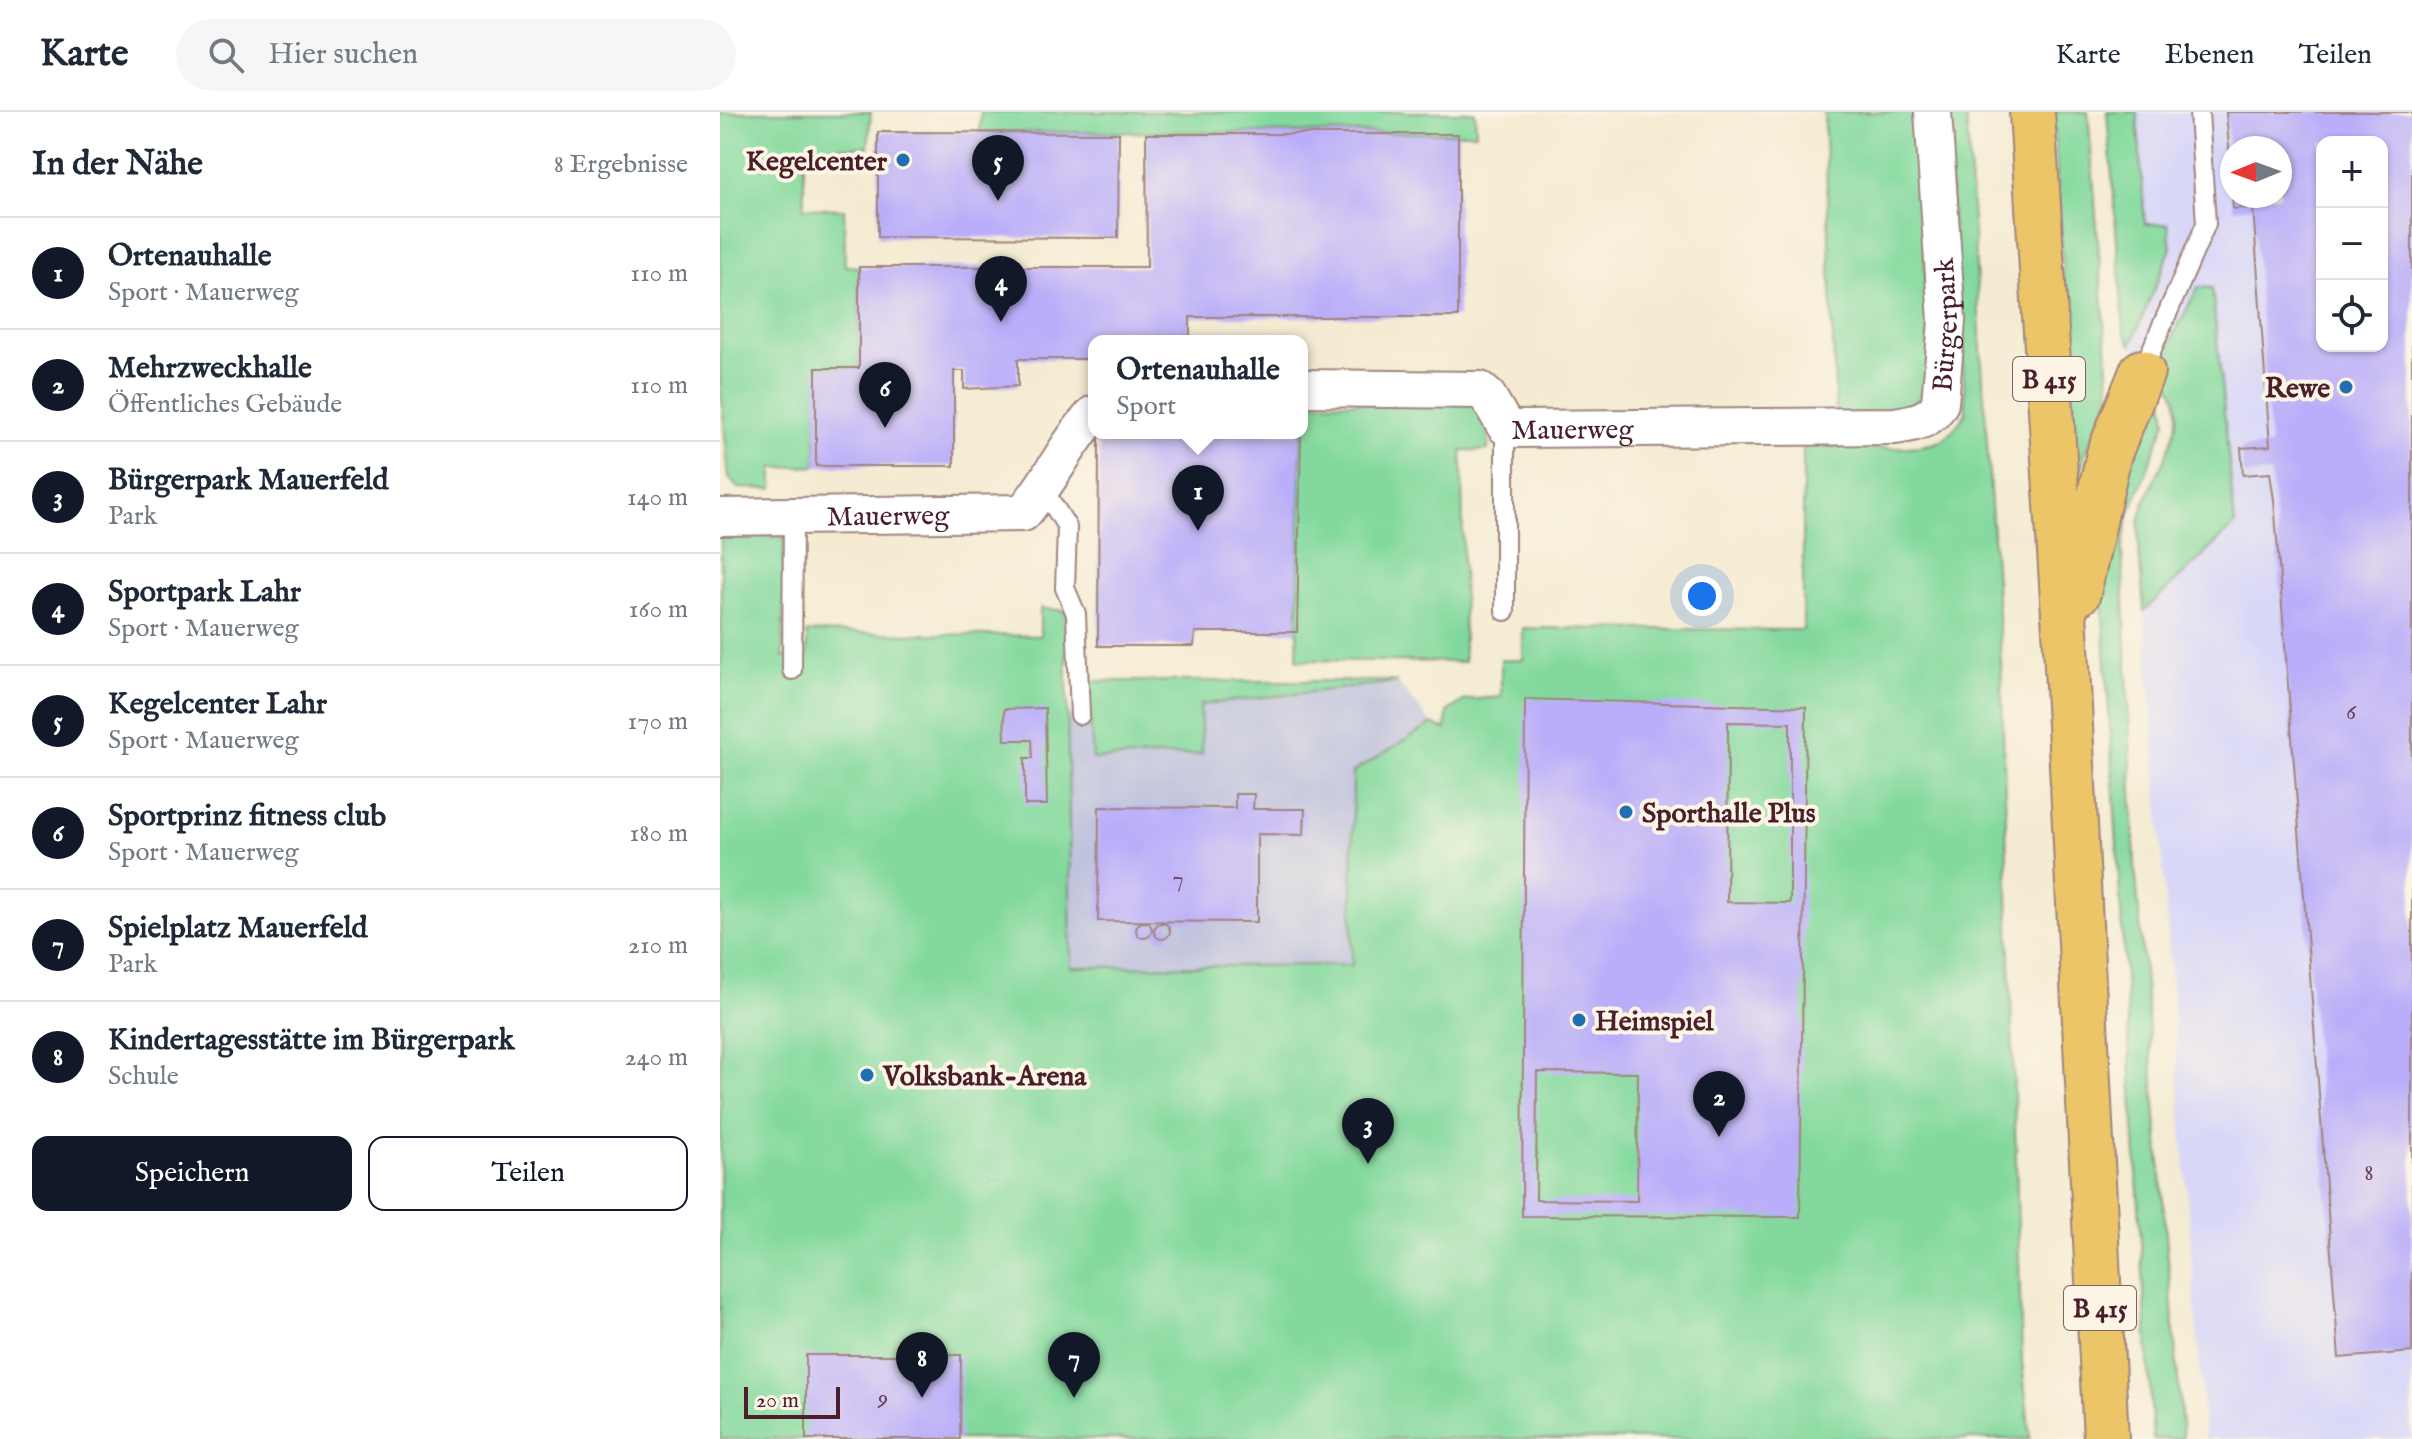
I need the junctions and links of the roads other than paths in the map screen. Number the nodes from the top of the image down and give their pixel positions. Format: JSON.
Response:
{"nodes":[{"id":1,"x":1933,"y":112,"type":"edge"},
{"id":2,"x":2032,"y":112,"type":"edge"},
{"id":3,"x":2199,"y":112,"type":"edge"},
{"id":4,"x":2142,"y":372,"type":"joint"},
{"id":5,"x":1308,"y":388,"type":"edge"},
{"id":6,"x":1088,"y":421,"type":"edge"},
{"id":7,"x":1505,"y":426,"type":"junction"},
{"id":8,"x":1766,"y":426,"type":"joint"},
{"id":9,"x":1043,"y":489,"type":"junction"},
{"id":10,"x":793,"y":516,"type":"junction"},
{"id":11,"x":720,"y":517,"type":"edge"},
{"id":12,"x":1505,"y":611,"type":"dead end"},
{"id":13,"x":2066,"y":646,"type":"junction"},
{"id":14,"x":792,"y":670,"type":"dead end"},
{"id":15,"x":1080,"y":715,"type":"dead end"},
{"id":16,"x":2106,"y":1439,"type":"edge"}],
"edges":[{"from":1,"to":8,"type":"street","name":"Bürgerpark"},
{"from":2,"to":13,"type":"main road","number":"B 415"},
{"from":3,"to":4,"type":"lane"},
{"from":4,"to":13,"type":"main road"},
{"from":5,"to":7,"type":"street","name":"Mauerweg"},
{"from":6,"to":9,"type":"street","name":"Mauerweg"},
{"from":7,"to":8,"type":"street","name":"Mauerweg"},
{"from":7,"to":12,"type":"lane"},
{"from":9,"to":10,"type":"street","name":"Mauerweg"},
{"from":9,"to":15,"type":"lane"},
{"from":10,"to":11,"type":"street","name":"Mauerweg"},
{"from":10,"to":14,"type":"lane"},
{"from":13,"to":16,"type":"main road","number":"B 415"}]}
